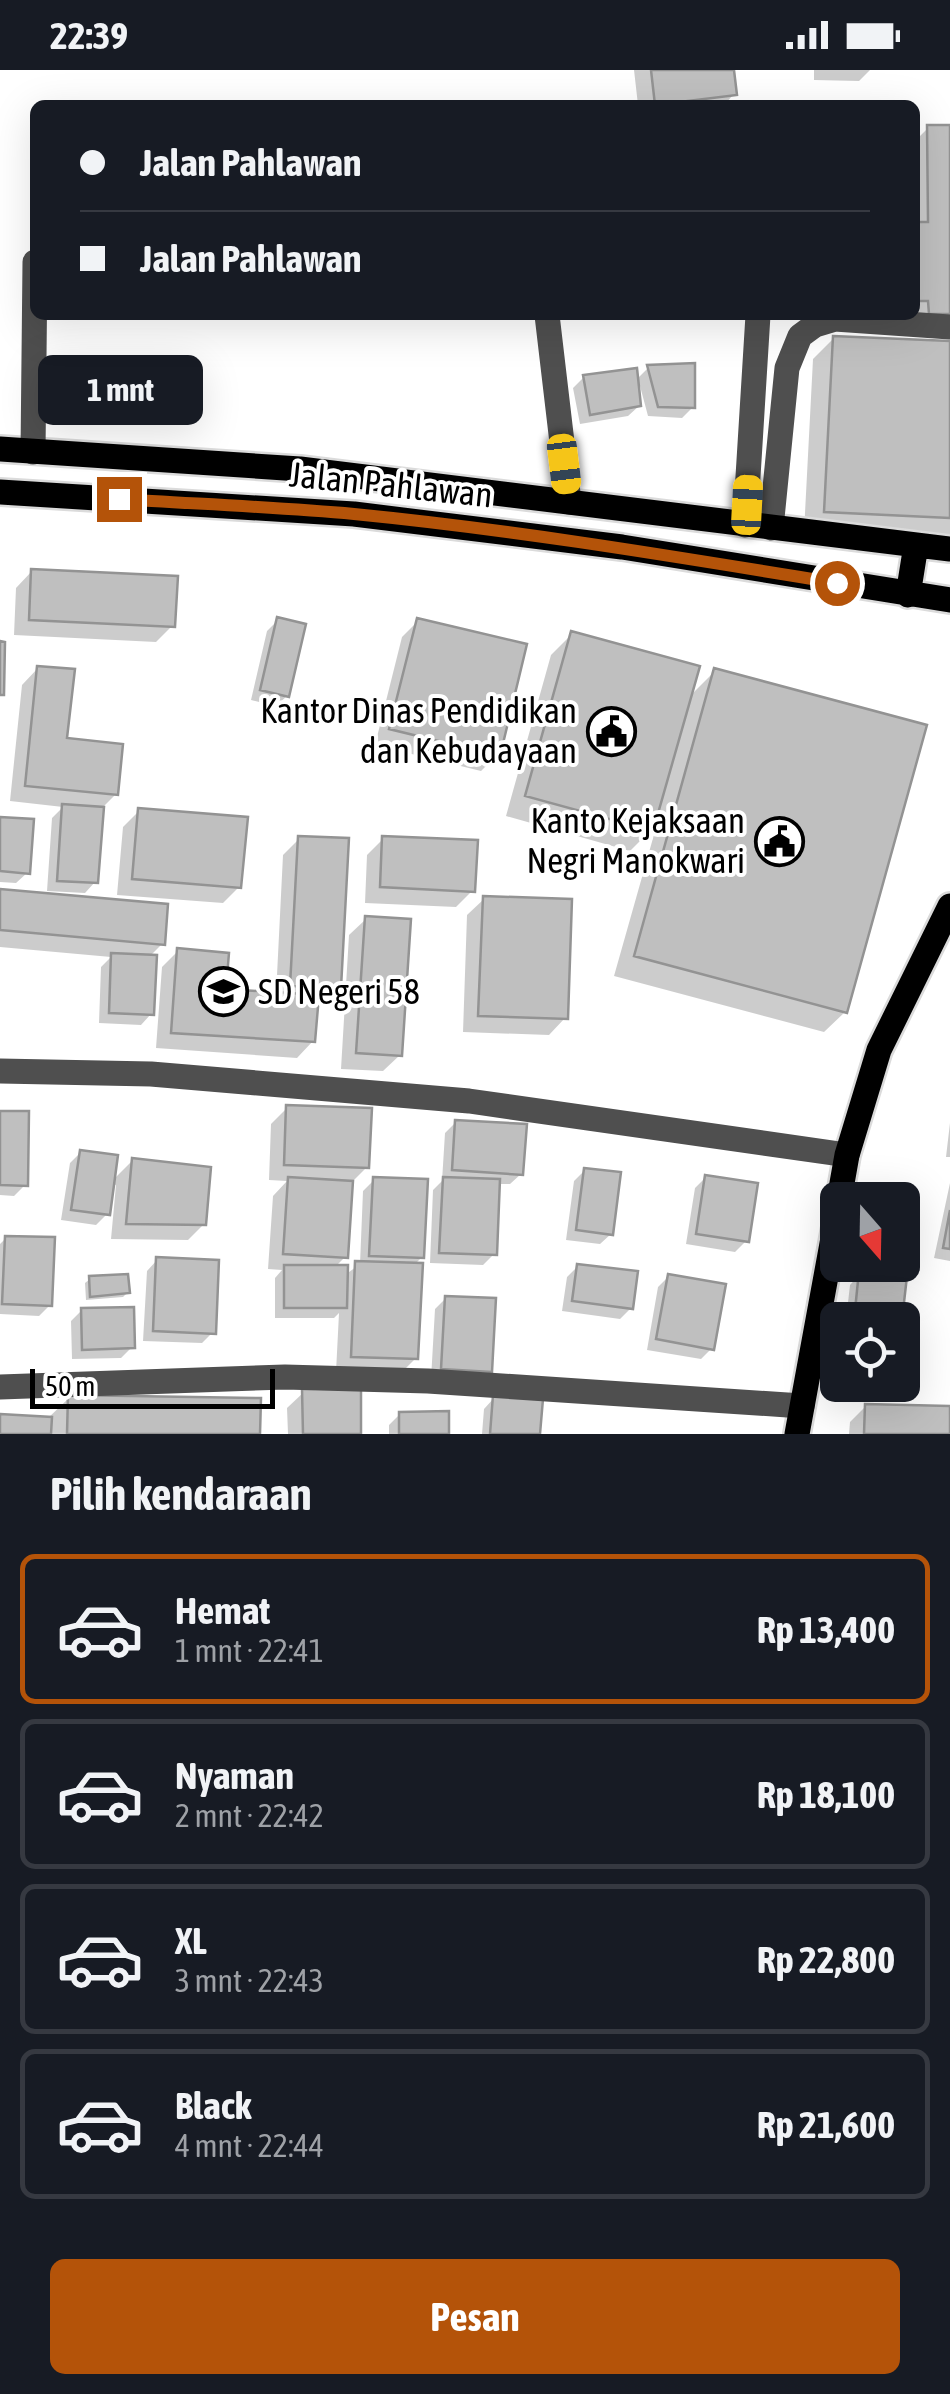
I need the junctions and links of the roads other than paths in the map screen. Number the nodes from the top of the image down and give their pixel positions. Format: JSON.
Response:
{"nodes":[{"id":1,"x":35,"y":320,"type":"edge"},
{"id":2,"x":547,"y":320,"type":"edge"},
{"id":3,"x":758,"y":320,"type":"edge"},
{"id":4,"x":832,"y":320,"type":"edge"},
{"id":5,"x":849,"y":320,"type":"edge"},
{"id":6,"x":950,"y":327,"type":"edge"},
{"id":7,"x":0,"y":436,"type":"edge"},
{"id":8,"x":0,"y":449,"type":"edge"},
{"id":9,"x":34,"y":452,"type":"junction"},
{"id":10,"x":300,"y":469,"type":"junction"},
{"id":11,"x":0,"y":492,"type":"edge"},
{"id":12,"x":569,"y":502,"type":"junction"},
{"id":13,"x":296,"y":510,"type":"junction"},
{"id":14,"x":681,"y":518,"type":"junction"},
{"id":15,"x":745,"y":524,"type":"junction"},
{"id":16,"x":771,"y":528,"type":"junction"},
{"id":17,"x":916,"y":545,"type":"junction"},
{"id":18,"x":950,"y":549,"type":"edge"},
{"id":19,"x":678,"y":557,"type":"junction"},
{"id":20,"x":908,"y":594,"type":"junction"},
{"id":21,"x":950,"y":600,"type":"edge"},
{"id":22,"x":950,"y":906,"type":"edge"},
{"id":23,"x":0,"y":1071,"type":"edge"},
{"id":24,"x":848,"y":1155,"type":"junction"},
{"id":25,"x":843,"y":1182,"type":"edge"},
{"id":26,"x":825,"y":1282,"type":"edge"},
{"id":27,"x":0,"y":1387,"type":"edge"},
{"id":28,"x":802,"y":1406,"type":"junction"},
{"id":29,"x":798,"y":1434,"type":"edge"}],
"edges":[{"from":1,"to":9,"type":"street"},
{"from":2,"to":12,"type":"street"},
{"from":3,"to":15,"type":"street"},
{"from":4,"to":16,"type":"street"},
{"from":5,"to":6,"type":"street"},
{"from":7,"to":8,"type":"street"},
{"from":8,"to":9,"type":"main road","name":"Jalan Pahlawan"},
{"from":9,"to":10,"type":"main road","name":"Jalan Pahlawan"},
{"from":10,"to":12,"type":"main road","name":"Jalan Pahlawan"},
{"from":10,"to":13,"type":"main road"},
{"from":11,"to":13,"type":"main road","name":"Jalan Pahlawan"},
{"from":12,"to":14,"type":"main road","name":"Jalan Pahlawan"},
{"from":13,"to":19,"type":"main road","name":"Jalan Pahlawan"},
{"from":14,"to":15,"type":"main road","name":"Jalan Pahlawan"},
{"from":14,"to":19,"type":"main road"},
{"from":15,"to":16,"type":"main road","name":"Jalan Pahlawan"},
{"from":16,"to":17,"type":"main road","name":"Jalan Pahlawan"},
{"from":17,"to":18,"type":"main road","name":"Jalan Pahlawan"},
{"from":17,"to":20,"type":"main road"},
{"from":19,"to":20,"type":"main road","name":"Jalan Pahlawan"},
{"from":20,"to":21,"type":"main road","name":"Jalan Pahlawan"},
{"from":22,"to":24,"type":"main road"},
{"from":23,"to":24,"type":"street"},
{"from":24,"to":25,"type":"main road"},
{"from":26,"to":28,"type":"main road"},
{"from":27,"to":28,"type":"street"},
{"from":28,"to":29,"type":"main road"}]}
